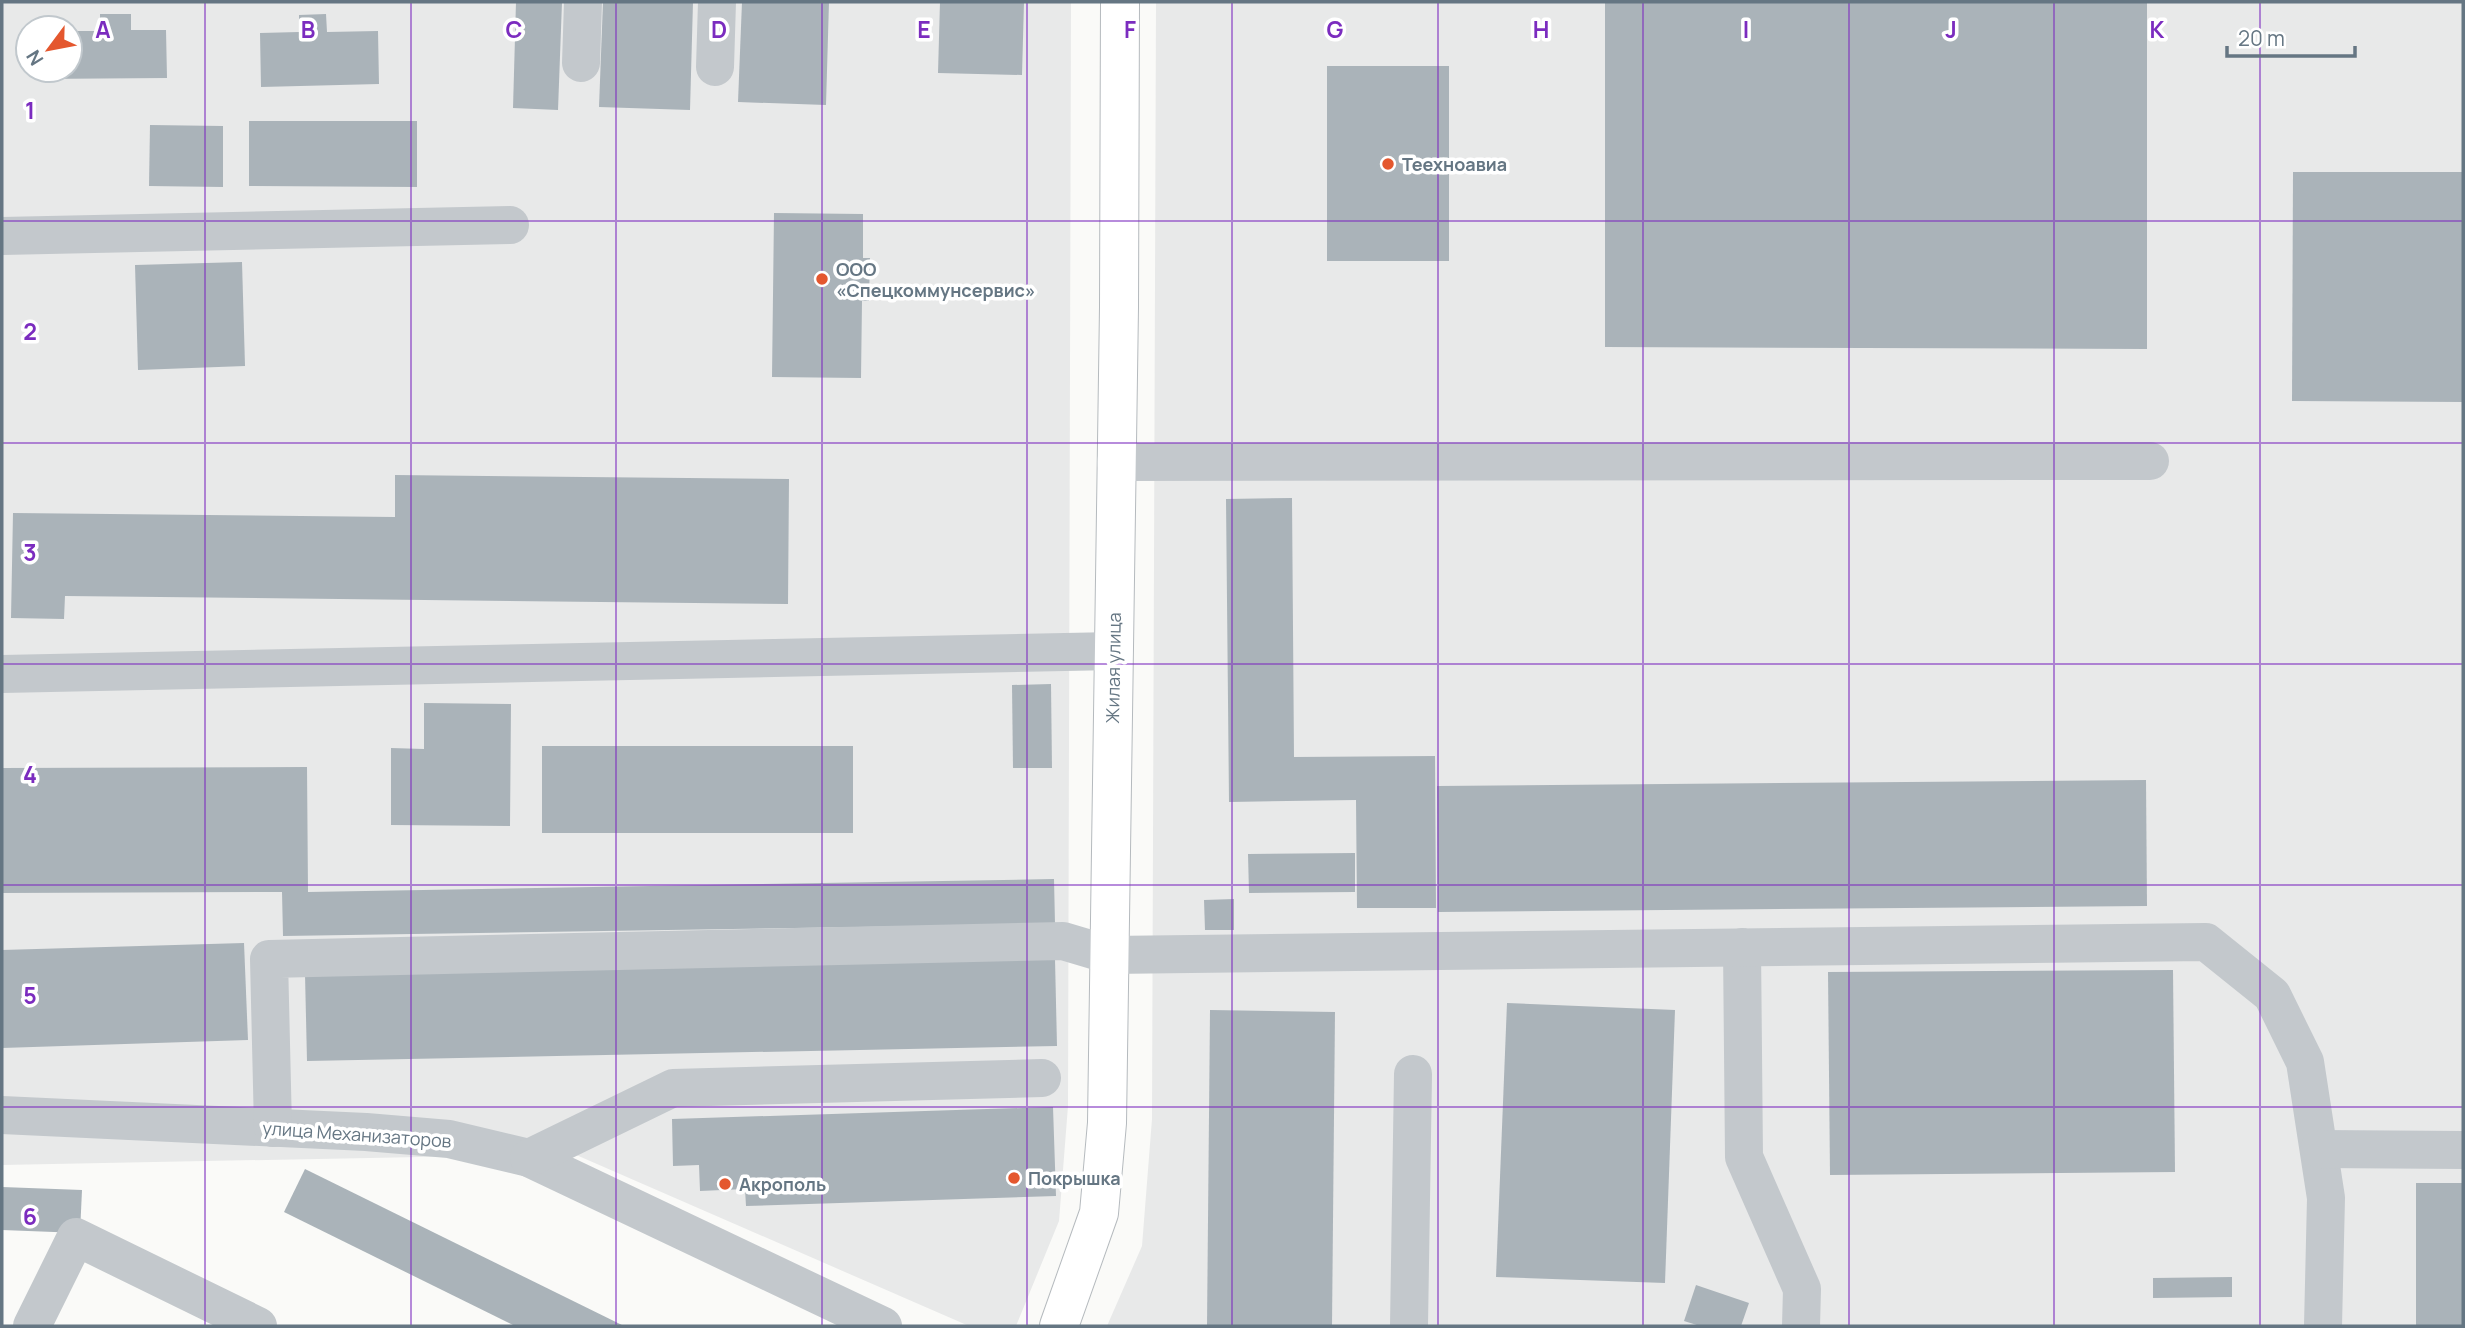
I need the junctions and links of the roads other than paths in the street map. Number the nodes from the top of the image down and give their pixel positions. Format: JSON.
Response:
{"nodes":[{"id":1,"x":583,"y":2,"type":"edge"},
{"id":2,"x":718,"y":2,"type":"edge"},
{"id":3,"x":1120,"y":2,"type":"edge"},
{"id":4,"x":581,"y":63,"type":"dead end"},
{"id":5,"x":715,"y":67,"type":"dead end"},
{"id":6,"x":510,"y":225,"type":"dead end"},
{"id":7,"x":2,"y":236,"type":"edge"},
{"id":8,"x":1116,"y":461,"type":"junction"},
{"id":9,"x":2150,"y":461,"type":"dead end"},
{"id":10,"x":1114,"y":651,"type":"junction"},
{"id":11,"x":2,"y":674,"type":"edge"},
{"id":12,"x":1742,"y":947,"type":"junction"},
{"id":13,"x":1110,"y":955,"type":"junction"},
{"id":14,"x":1413,"y":1074,"type":"dead end"},
{"id":15,"x":1041,"y":1078,"type":"dead end"},
{"id":16,"x":2,"y":1115,"type":"edge"},
{"id":17,"x":273,"y":1128,"type":"junction"},
{"id":18,"x":2319,"y":1149,"type":"junction"},
{"id":19,"x":2463,"y":1150,"type":"edge"},
{"id":20,"x":529,"y":1158,"type":"junction"},
{"id":21,"x":32,"y":1326,"type":"edge"},
{"id":22,"x":258,"y":1326,"type":"edge"},
{"id":23,"x":883,"y":1326,"type":"edge"},
{"id":24,"x":1059,"y":1326,"type":"edge"},
{"id":25,"x":1409,"y":1326,"type":"edge"},
{"id":26,"x":1801,"y":1326,"type":"edge"},
{"id":27,"x":2323,"y":1326,"type":"edge"}],
"edges":[{"from":1,"to":4,"type":"street"},
{"from":2,"to":5,"type":"street"},
{"from":3,"to":8,"type":"main road","name":"Жилая улица"},
{"from":6,"to":7,"type":"street"},
{"from":8,"to":9,"type":"street"},
{"from":8,"to":10,"type":"main road","name":"Жилая улица"},
{"from":10,"to":11,"type":"street"},
{"from":10,"to":13,"type":"main road","name":"Жилая улица"},
{"from":12,"to":13,"type":"street"},
{"from":12,"to":18,"type":"street"},
{"from":12,"to":26,"type":"street"},
{"from":13,"to":17,"type":"street"},
{"from":13,"to":24,"type":"main road","name":"Жилая улица"},
{"from":14,"to":25,"type":"street"},
{"from":15,"to":20,"type":"street"},
{"from":16,"to":17,"type":"street","name":"улица Механизаторов"},
{"from":17,"to":20,"type":"street","name":"улица Механизаторов"},
{"from":18,"to":19,"type":"street"},
{"from":18,"to":27,"type":"street"},
{"from":20,"to":23,"type":"street","name":"улица Механизаторов"},
{"from":21,"to":22,"type":"street"}]}
